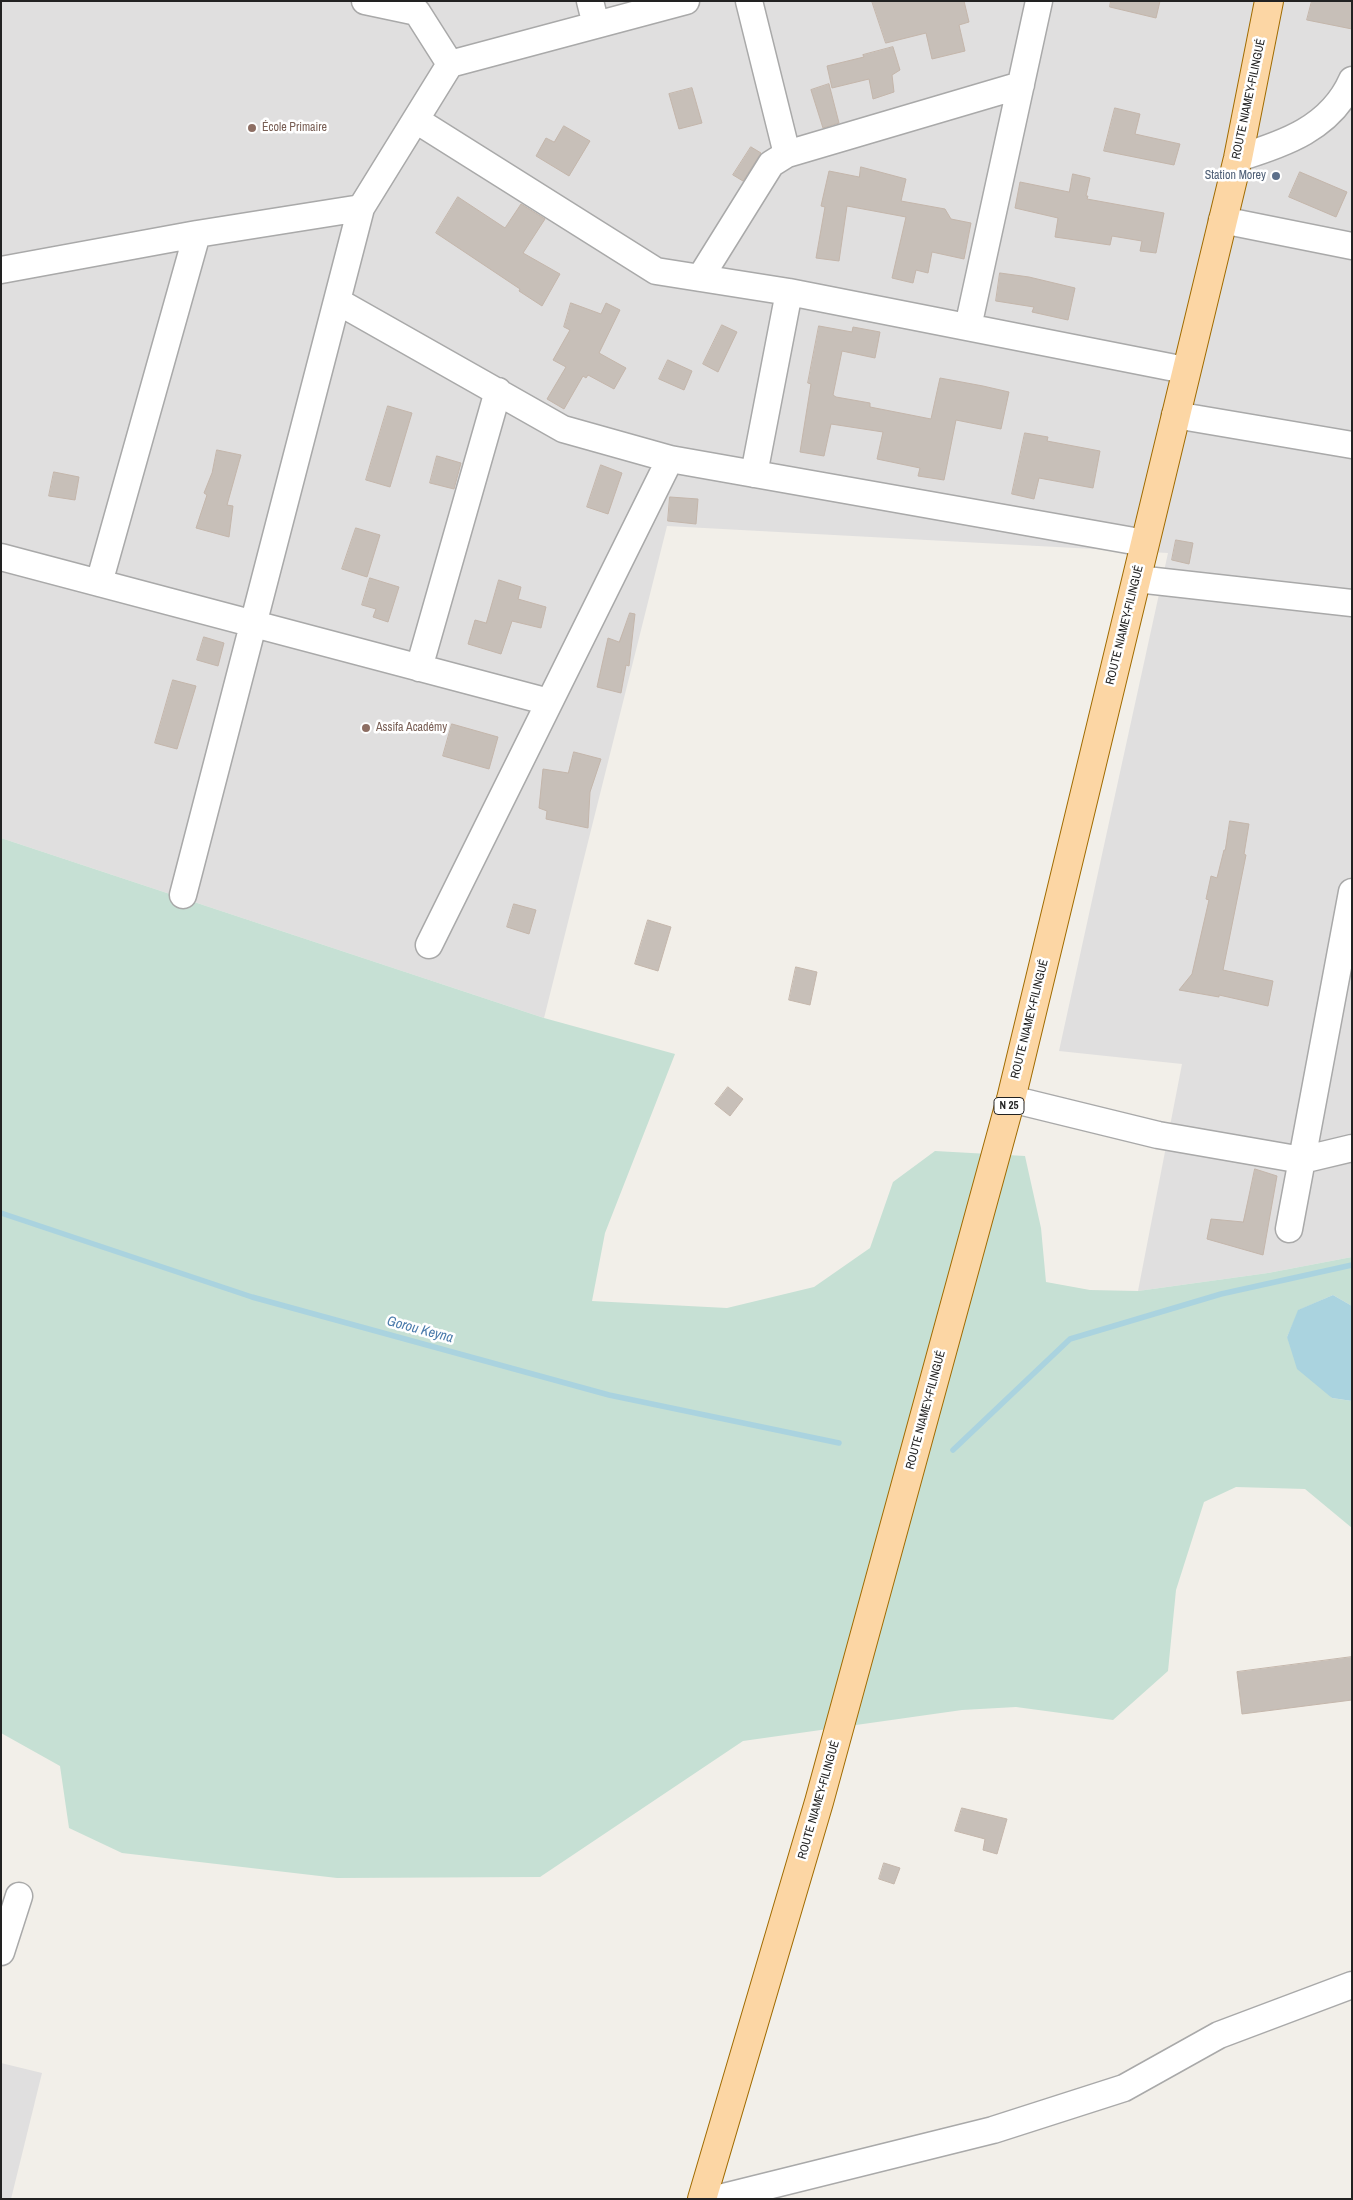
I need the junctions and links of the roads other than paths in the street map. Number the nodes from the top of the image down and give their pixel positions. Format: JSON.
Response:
{"nodes":[{"id":1,"x":365,"y":1,"type":"edge"},
{"id":2,"x":686,"y":1,"type":"edge"},
{"id":3,"x":750,"y":1,"type":"edge"},
{"id":4,"x":1039,"y":1,"type":"edge"},
{"id":5,"x":1269,"y":1,"type":"edge"},
{"id":6,"x":593,"y":13,"type":"edge"},
{"id":7,"x":450,"y":64,"type":"junction"},
{"id":8,"x":1352,"y":80,"type":"edge"},
{"id":9,"x":1021,"y":85,"type":"junction"},
{"id":10,"x":416,"y":120,"type":"junction"},
{"id":11,"x":787,"y":154,"type":"junction"},
{"id":12,"x":1238,"y":158,"type":"junction"},
{"id":13,"x":361,"y":208,"type":"junction"},
{"id":14,"x":1222,"y":220,"type":"junction"},
{"id":15,"x":198,"y":234,"type":"junction"},
{"id":16,"x":1352,"y":246,"type":"edge"},
{"id":17,"x":1,"y":270,"type":"edge"},
{"id":18,"x":700,"y":278,"type":"junction"},
{"id":19,"x":789,"y":292,"type":"junction"},
{"id":20,"x":337,"y":301,"type":"junction"},
{"id":21,"x":968,"y":327,"type":"junction"},
{"id":22,"x":1185,"y":370,"type":"junction"},
{"id":23,"x":498,"y":391,"type":"junction"},
{"id":24,"x":1175,"y":415,"type":"junction"},
{"id":25,"x":1352,"y":445,"type":"edge"},
{"id":26,"x":670,"y":458,"type":"junction"},
{"id":27,"x":754,"y":474,"type":"junction"},
{"id":28,"x":1145,"y":543,"type":"junction"},
{"id":29,"x":1,"y":557,"type":"edge"},
{"id":30,"x":1137,"y":579,"type":"junction"},
{"id":31,"x":98,"y":583,"type":"junction"},
{"id":32,"x":1352,"y":603,"type":"edge"},
{"id":33,"x":254,"y":624,"type":"junction"},
{"id":34,"x":419,"y":668,"type":"junction"},
{"id":35,"x":549,"y":702,"type":"junction"},
{"id":36,"x":1352,"y":892,"type":"edge"},
{"id":37,"x":183,"y":895,"type":"dead end"},
{"id":38,"x":429,"y":945,"type":"dead end"},
{"id":39,"x":1344,"y":979,"type":"edge"},
{"id":40,"x":1011,"y":1099,"type":"junction"},
{"id":41,"x":1352,"y":1148,"type":"edge"},
{"id":42,"x":1302,"y":1160,"type":"junction"},
{"id":43,"x":1289,"y":1229,"type":"dead end"},
{"id":44,"x":18,"y":1896,"type":"dead end"},
{"id":45,"x":1,"y":1952,"type":"edge"},
{"id":46,"x":1352,"y":1985,"type":"edge"},
{"id":47,"x":702,"y":2199,"type":"edge"},
{"id":48,"x":715,"y":2199,"type":"edge"}],
"edges":[{"from":1,"to":7,"type":"street"},
{"from":2,"to":6,"type":"street"},
{"from":3,"to":11,"type":"street"},
{"from":4,"to":9,"type":"street"},
{"from":5,"to":12,"type":"main road","name":"ROUTE NIAMEY-FILINGUÉ","number":"N 25"},
{"from":6,"to":7,"type":"street"},
{"from":7,"to":10,"type":"street"},
{"from":8,"to":12,"type":"street"},
{"from":9,"to":11,"type":"street"},
{"from":9,"to":21,"type":"street"},
{"from":10,"to":13,"type":"street"},
{"from":10,"to":18,"type":"street"},
{"from":11,"to":18,"type":"street"},
{"from":12,"to":14,"type":"main road","name":"ROUTE NIAMEY-FILINGUÉ","number":"N 25"},
{"from":13,"to":15,"type":"street"},
{"from":13,"to":20,"type":"street"},
{"from":14,"to":16,"type":"street"},
{"from":14,"to":22,"type":"main road","name":"ROUTE NIAMEY-FILINGUÉ","number":"N 25"},
{"from":15,"to":17,"type":"street"},
{"from":15,"to":31,"type":"street"},
{"from":18,"to":19,"type":"street"},
{"from":19,"to":21,"type":"street"},
{"from":19,"to":27,"type":"street"},
{"from":20,"to":23,"type":"street"},
{"from":20,"to":33,"type":"street"},
{"from":21,"to":22,"type":"street"},
{"from":22,"to":24,"type":"main road","name":"ROUTE NIAMEY-FILINGUÉ","number":"N 25"},
{"from":23,"to":26,"type":"street"},
{"from":23,"to":34,"type":"street"},
{"from":24,"to":25,"type":"street"},
{"from":24,"to":28,"type":"main road","name":"ROUTE NIAMEY-FILINGUÉ","number":"N 25"},
{"from":26,"to":27,"type":"street"},
{"from":26,"to":35,"type":"street"},
{"from":27,"to":28,"type":"street"},
{"from":28,"to":30,"type":"main road","name":"ROUTE NIAMEY-FILINGUÉ","number":"N 25"},
{"from":29,"to":31,"type":"street"},
{"from":30,"to":32,"type":"street"},
{"from":30,"to":40,"type":"main road","name":"ROUTE NIAMEY-FILINGUÉ","number":"N 25"},
{"from":31,"to":33,"type":"street"},
{"from":33,"to":34,"type":"street"},
{"from":33,"to":37,"type":"street"},
{"from":34,"to":35,"type":"street"},
{"from":35,"to":38,"type":"street"},
{"from":36,"to":39,"type":"street"},
{"from":39,"to":42,"type":"street"},
{"from":40,"to":42,"type":"street"},
{"from":40,"to":47,"type":"main road","name":"ROUTE NIAMEY-FILINGUÉ","number":"N 25"},
{"from":41,"to":42,"type":"street"},
{"from":42,"to":43,"type":"street"},
{"from":44,"to":45,"type":"street"},
{"from":46,"to":48,"type":"street"}]}
